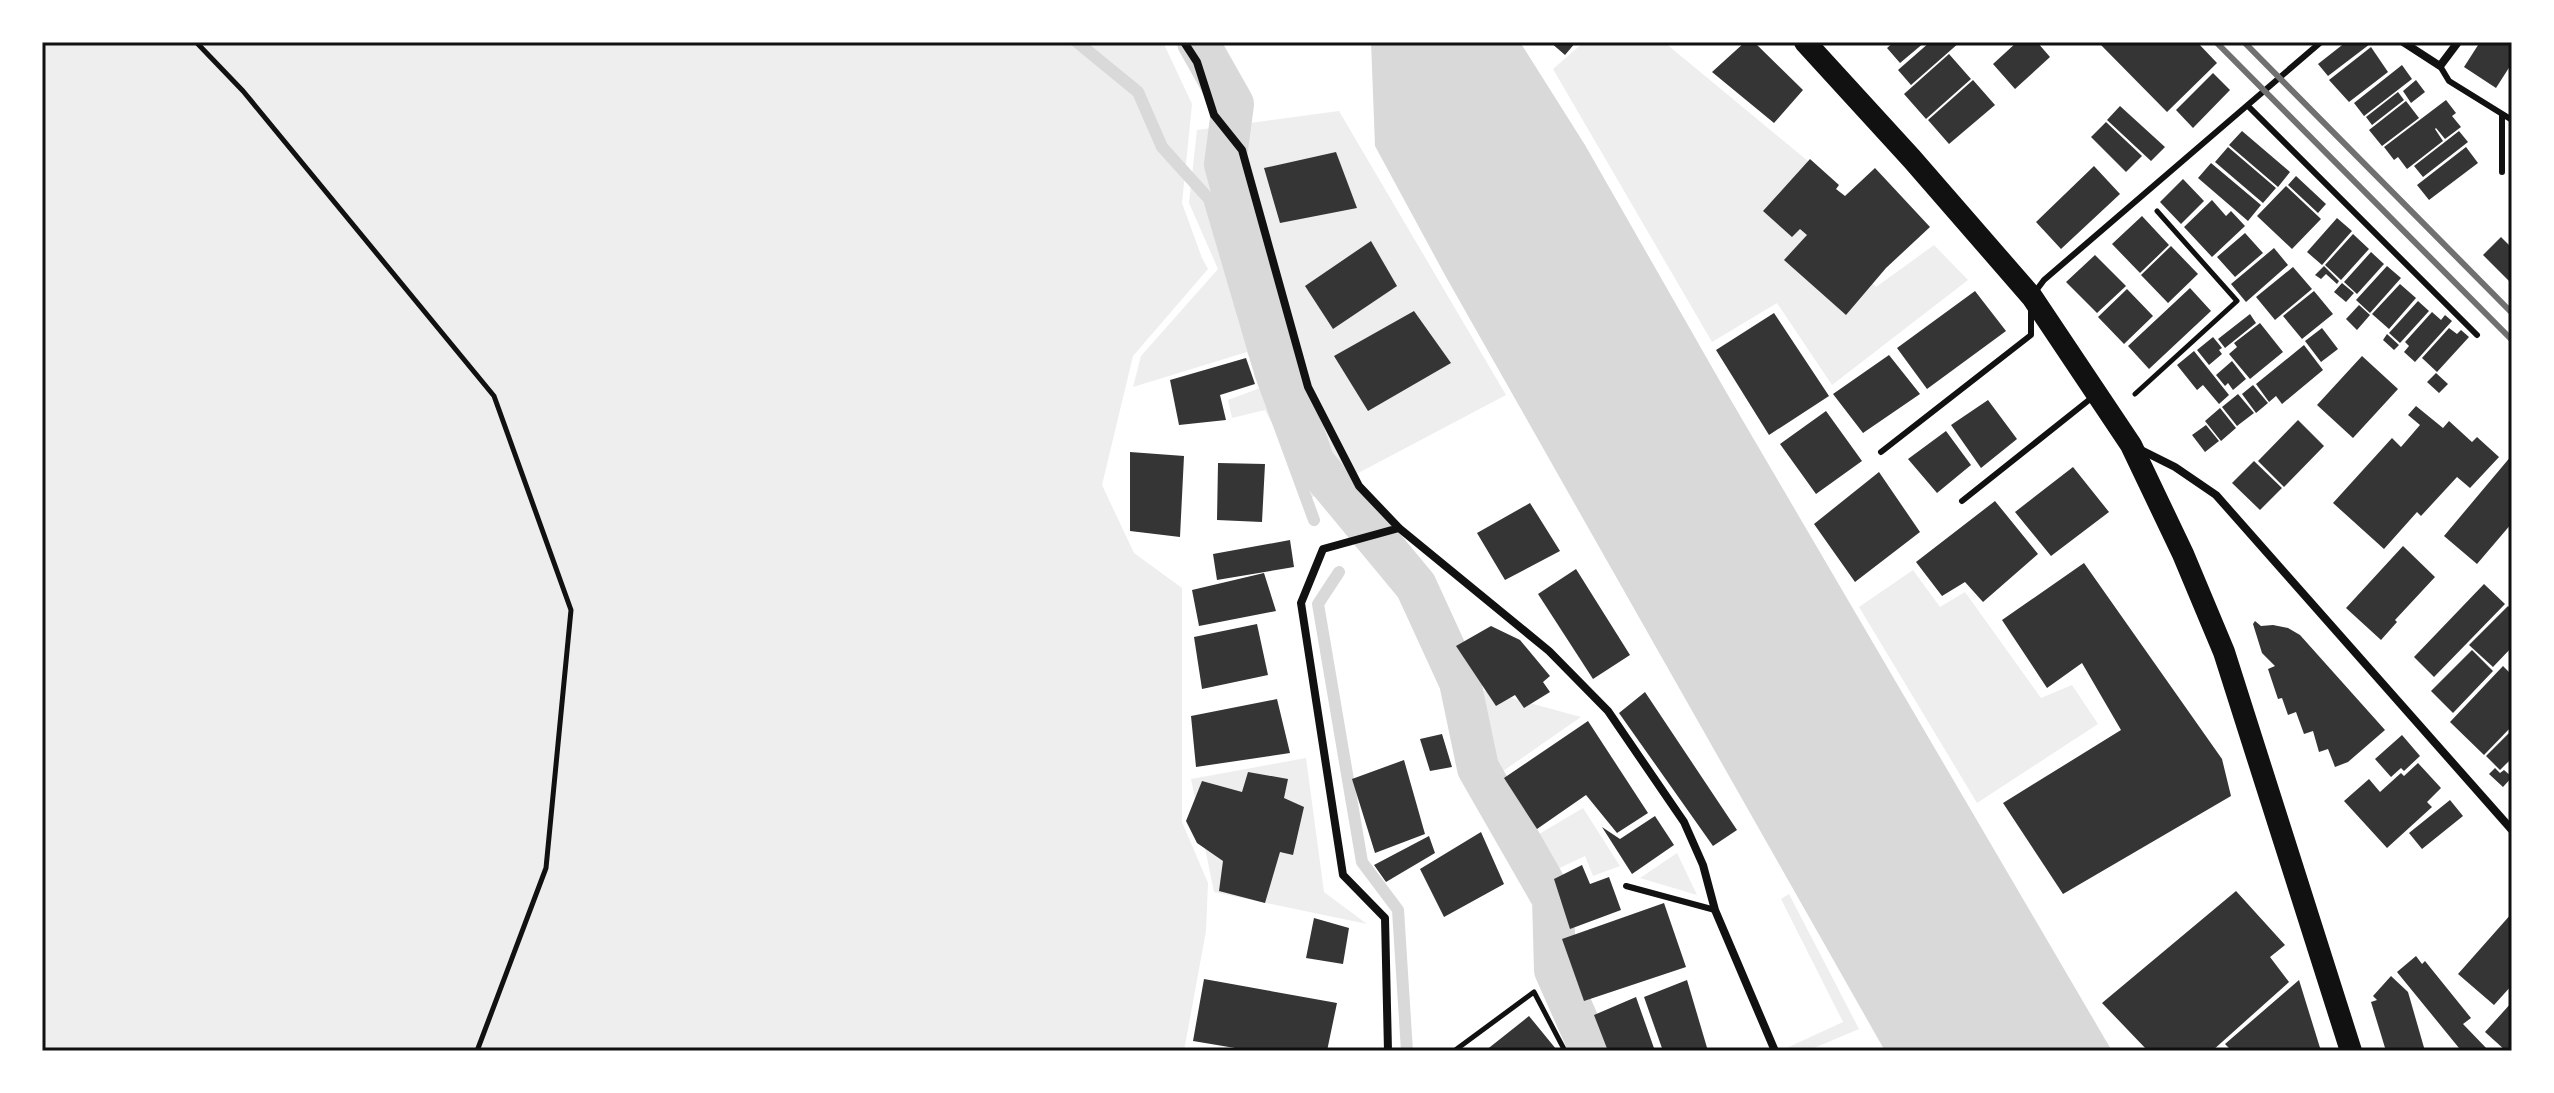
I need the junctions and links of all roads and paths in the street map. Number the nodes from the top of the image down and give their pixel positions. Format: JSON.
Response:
{"nodes":[{"id":1,"x":196,"y":42,"type":"edge"},
{"id":2,"x":1184,"y":42,"type":"edge"},
{"id":3,"x":1805,"y":42,"type":"edge"},
{"id":4,"x":2321,"y":42,"type":"edge"},
{"id":5,"x":2403,"y":42,"type":"edge"},
{"id":6,"x":2458,"y":42,"type":"edge"},
{"id":7,"x":2440,"y":66,"type":"junction"},
{"id":8,"x":2248,"y":106,"type":"junction"},
{"id":9,"x":2502,"y":114,"type":"junction"},
{"id":10,"x":2512,"y":120,"type":"edge"},
{"id":11,"x":2502,"y":172,"type":"dead end"},
{"id":12,"x":2143,"y":196,"type":"junction"},
{"id":13,"x":2032,"y":297,"type":"junction"},
{"id":14,"x":2477,"y":335,"type":"dead end"},
{"id":15,"x":2097,"y":394,"type":"junction"},
{"id":16,"x":2131,"y":397,"type":"dead end"},
{"id":17,"x":2131,"y":445,"type":"junction"},
{"id":18,"x":1881,"y":452,"type":"dead end"},
{"id":19,"x":1962,"y":501,"type":"dead end"},
{"id":20,"x":1399,"y":528,"type":"junction"},
{"id":21,"x":2512,"y":830,"type":"edge"},
{"id":22,"x":1626,"y":886,"type":"dead end"},
{"id":23,"x":1715,"y":910,"type":"junction"},
{"id":24,"x":477,"y":1051,"type":"edge"},
{"id":25,"x":1388,"y":1051,"type":"edge"},
{"id":26,"x":1454,"y":1051,"type":"edge"},
{"id":27,"x":1565,"y":1051,"type":"edge"},
{"id":28,"x":1775,"y":1051,"type":"edge"},
{"id":29,"x":2351,"y":1051,"type":"edge"}],
"edges":[{"from":1,"to":24,"type":"path"},
{"from":2,"to":20,"type":"street"},
{"from":3,"to":13,"type":"highway"},
{"from":4,"to":8,"type":"lane"},
{"from":5,"to":7,"type":"street"},
{"from":6,"to":7,"type":"street"},
{"from":7,"to":9,"type":"lane"},
{"from":8,"to":12,"type":"lane"},
{"from":8,"to":14,"type":"lane"},
{"from":9,"to":10,"type":"lane"},
{"from":9,"to":11,"type":"lane"},
{"from":12,"to":13,"type":"lane"},
{"from":12,"to":16,"type":"path"},
{"from":13,"to":15,"type":"highway"},
{"from":13,"to":18,"type":"lane"},
{"from":15,"to":17,"type":"highway"},
{"from":15,"to":19,"type":"lane"},
{"from":17,"to":21,"type":"street"},
{"from":17,"to":29,"type":"highway"},
{"from":20,"to":23,"type":"street"},
{"from":20,"to":25,"type":"street"},
{"from":22,"to":23,"type":"lane"},
{"from":23,"to":28,"type":"street"},
{"from":26,"to":27,"type":"path"}]}
